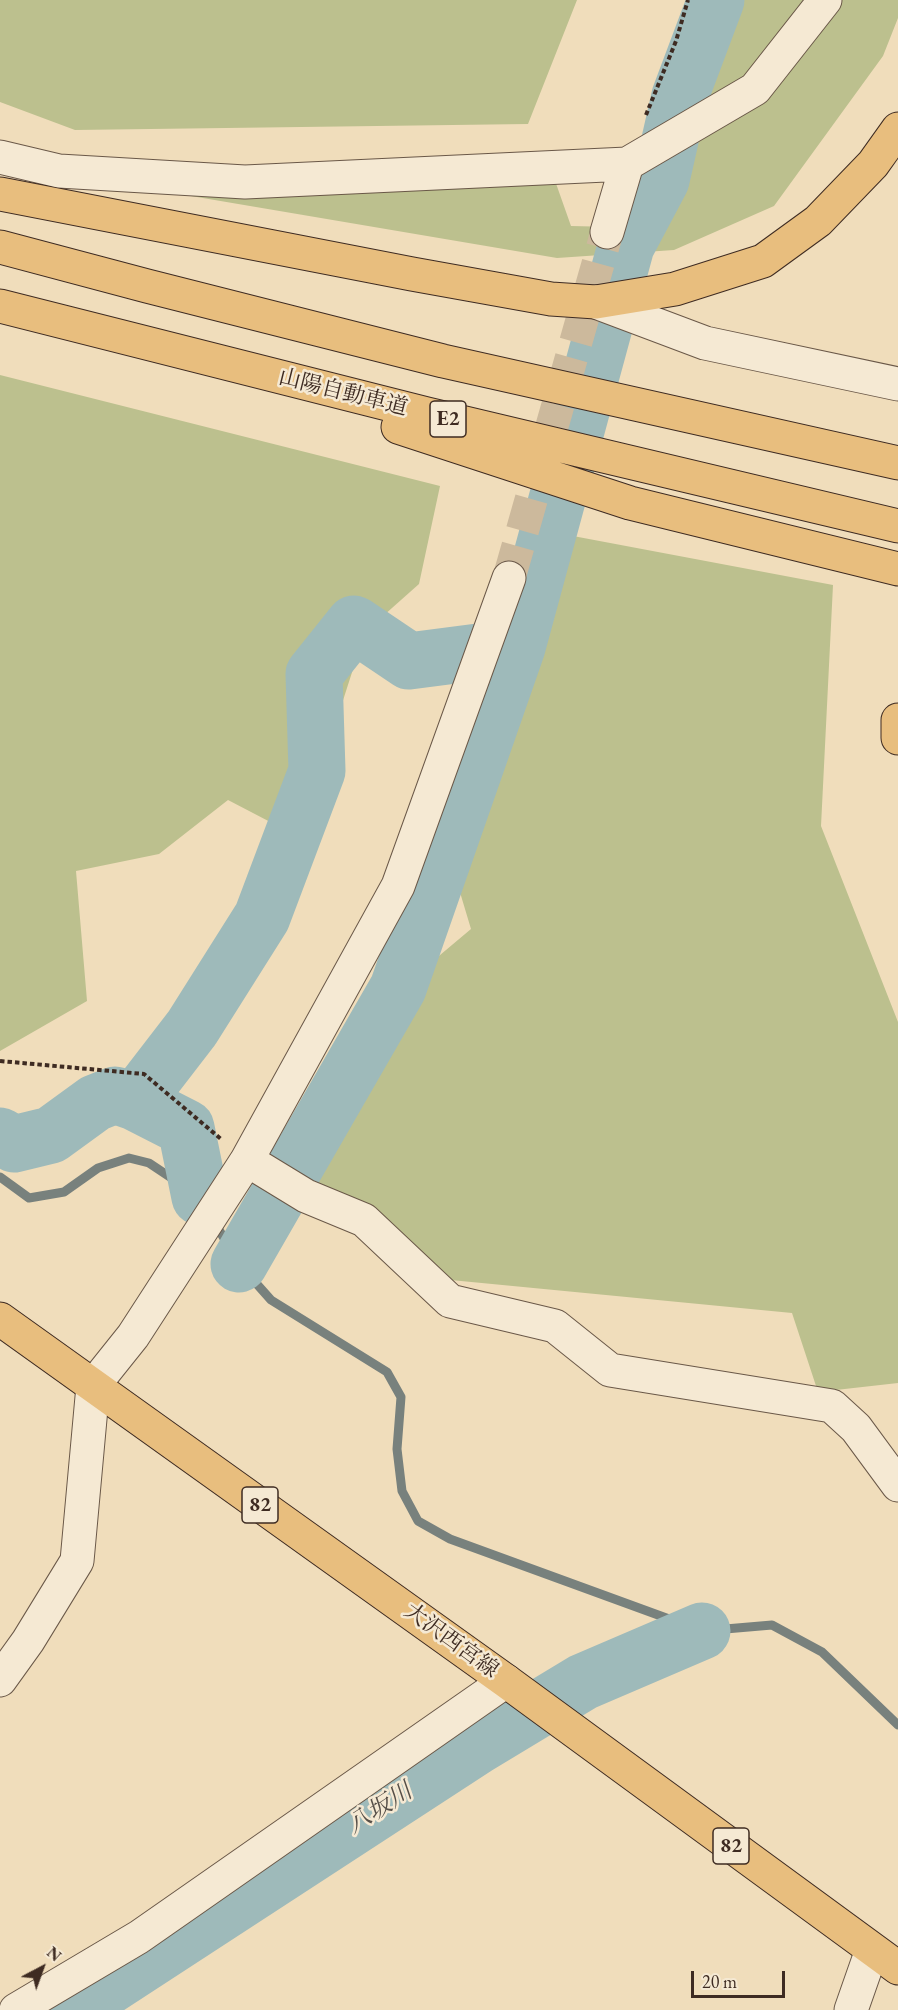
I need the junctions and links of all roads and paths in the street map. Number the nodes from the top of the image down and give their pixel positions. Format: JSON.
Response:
{"nodes":[{"id":1,"x":688,"y":0,"type":"edge"},
{"id":2,"x":825,"y":0,"type":"edge"},
{"id":3,"x":898,"y":129,"type":"edge"},
{"id":4,"x":0,"y":157,"type":"edge"},
{"id":5,"x":627,"y":164,"type":"junction"},
{"id":6,"x":0,"y":194,"type":"edge"},
{"id":7,"x":607,"y":232,"type":"tunnel mouth"},
{"id":8,"x":0,"y":247,"type":"edge"},
{"id":9,"x":596,"y":303,"type":"junction"},
{"id":10,"x":0,"y":306,"type":"edge"},
{"id":11,"x":134,"y":341,"type":"junction"},
{"id":12,"x":898,"y":384,"type":"edge"},
{"id":13,"x":898,"y":463,"type":"edge"},
{"id":14,"x":898,"y":526,"type":"edge"},
{"id":15,"x":898,"y":569,"type":"edge"},
{"id":16,"x":509,"y":578,"type":"tunnel mouth"},
{"id":17,"x":898,"y":720,"type":"edge"},
{"id":18,"x":898,"y":738,"type":"edge"},
{"id":19,"x":0,"y":1061,"type":"edge"},
{"id":20,"x":247,"y":1160,"type":"junction"},
{"id":21,"x":0,"y":1319,"type":"edge"},
{"id":22,"x":93,"y":1386,"type":"junction"},
{"id":23,"x":898,"y":1485,"type":"edge"},
{"id":24,"x":0,"y":1680,"type":"edge"},
{"id":25,"x":512,"y":1686,"type":"junction"},
{"id":26,"x":885,"y":1959,"type":"edge"},
{"id":27,"x":16,"y":2010,"type":"edge"},
{"id":28,"x":851,"y":2010,"type":"edge"}],
"edges":[{"from":1,"to":5,"type":"path"},
{"from":2,"to":5,"type":"street"},
{"from":3,"to":9,"type":"main road"},
{"from":4,"to":5,"type":"street"},
{"from":5,"to":7,"type":"street"},
{"from":6,"to":9,"type":"main road"},
{"from":8,"to":13,"type":"main road"},
{"from":9,"to":12,"type":"street"},
{"from":10,"to":11,"type":"main road","name":"山陽自動車道","number":"E2"},
{"from":11,"to":14,"type":"main road","name":"山陽自動車道","number":"E2"},
{"from":11,"to":15,"type":"main road"},
{"from":16,"to":20,"type":"street"},
{"from":17,"to":18,"type":"main road"},
{"from":19,"to":20,"type":"path"},
{"from":20,"to":22,"type":"street"},
{"from":20,"to":23,"type":"street"},
{"from":21,"to":22,"type":"main road","name":"大沢西宮線","number":"82"},
{"from":22,"to":24,"type":"street"},
{"from":22,"to":25,"type":"main road","name":"大沢西宮線","number":"82"},
{"from":25,"to":26,"type":"main road","name":"大沢西宮線","number":"82"},
{"from":25,"to":27,"type":"street"},
{"from":26,"to":28,"type":"street"}]}
